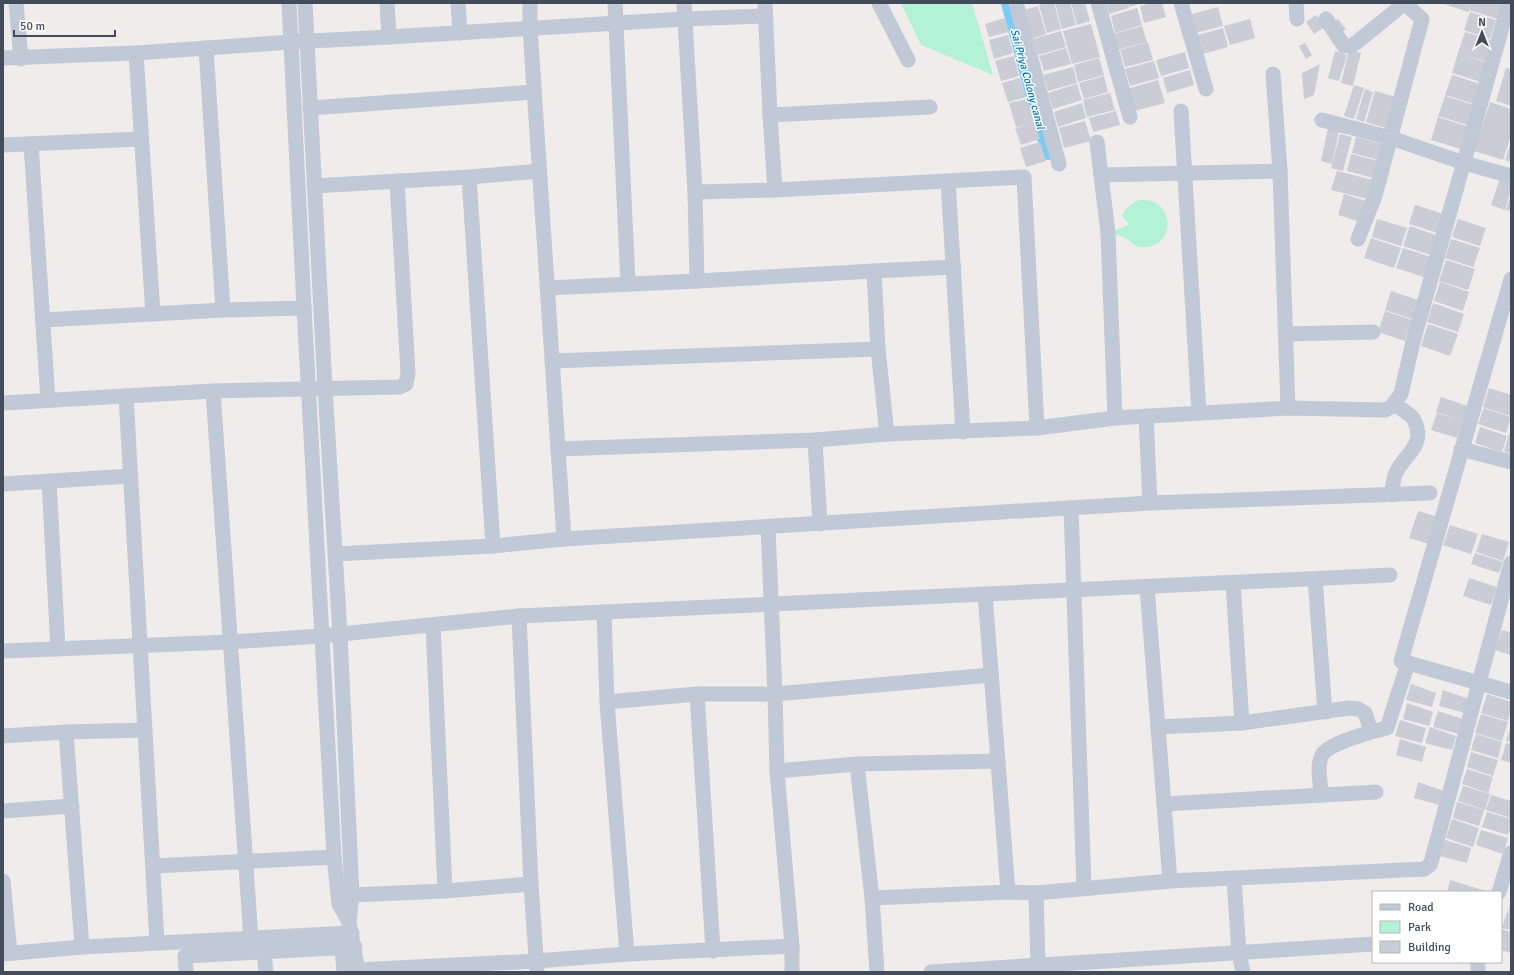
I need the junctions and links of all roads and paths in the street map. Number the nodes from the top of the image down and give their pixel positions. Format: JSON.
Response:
{"nodes":[{"id":1,"x":16,"y":3,"type":"edge"},
{"id":2,"x":289,"y":3,"type":"edge"},
{"id":3,"x":305,"y":3,"type":"edge"},
{"id":4,"x":387,"y":3,"type":"edge"},
{"id":5,"x":458,"y":3,"type":"edge"},
{"id":6,"x":530,"y":3,"type":"edge"},
{"id":7,"x":615,"y":3,"type":"edge"},
{"id":8,"x":684,"y":3,"type":"edge"},
{"id":9,"x":879,"y":3,"type":"edge"},
{"id":10,"x":1016,"y":3,"type":"edge"},
{"id":11,"x":1098,"y":3,"type":"edge"},
{"id":12,"x":1181,"y":3,"type":"edge"},
{"id":13,"x":1296,"y":3,"type":"edge"},
{"id":14,"x":1404,"y":3,"type":"edge"},
{"id":15,"x":1509,"y":3,"type":"edge"},
{"id":16,"x":765,"y":9,"type":"edge"},
{"id":17,"x":684,"y":19,"type":"junction"},
{"id":18,"x":1297,"y":19,"type":"dead end"},
{"id":19,"x":1326,"y":19,"type":"dead end"},
{"id":20,"x":616,"y":23,"type":"junction"},
{"id":21,"x":530,"y":28,"type":"junction"},
{"id":22,"x":460,"y":33,"type":"junction"},
{"id":23,"x":389,"y":37,"type":"junction"},
{"id":24,"x":307,"y":41,"type":"junction"},
{"id":25,"x":291,"y":42,"type":"junction"},
{"id":26,"x":206,"y":48,"type":"junction"},
{"id":27,"x":136,"y":53,"type":"junction"},
{"id":28,"x":3,"y":58,"type":"edge"},
{"id":29,"x":21,"y":58,"type":"junction"},
{"id":30,"x":908,"y":60,"type":"dead end"},
{"id":31,"x":1273,"y":74,"type":"dead end"},
{"id":32,"x":1206,"y":89,"type":"dead end"},
{"id":33,"x":534,"y":92,"type":"junction"},
{"id":34,"x":930,"y":107,"type":"dead end"},
{"id":35,"x":310,"y":108,"type":"junction"},
{"id":36,"x":1181,"y":111,"type":"dead end"},
{"id":37,"x":770,"y":115,"type":"junction"},
{"id":38,"x":1130,"y":117,"type":"dead end"},
{"id":39,"x":1322,"y":120,"type":"dead end"},
{"id":40,"x":1391,"y":138,"type":"junction"},
{"id":41,"x":141,"y":139,"type":"junction"},
{"id":42,"x":1097,"y":142,"type":"dead end"},
{"id":43,"x":31,"y":144,"type":"junction"},
{"id":44,"x":3,"y":145,"type":"edge"},
{"id":45,"x":1464,"y":163,"type":"junction"},
{"id":46,"x":1059,"y":164,"type":"dead end"},
{"id":47,"x":539,"y":171,"type":"junction"},
{"id":48,"x":1280,"y":171,"type":"junction"},
{"id":49,"x":1185,"y":173,"type":"junction"},
{"id":50,"x":1101,"y":174,"type":"junction"},
{"id":51,"x":1511,"y":176,"type":"edge"},
{"id":52,"x":469,"y":177,"type":"junction"},
{"id":53,"x":397,"y":181,"type":"junction"},
{"id":54,"x":948,"y":182,"type":"junction"},
{"id":55,"x":314,"y":186,"type":"junction"},
{"id":56,"x":775,"y":190,"type":"junction"},
{"id":57,"x":695,"y":192,"type":"junction"},
{"id":58,"x":1358,"y":239,"type":"dead end"},
{"id":59,"x":954,"y":267,"type":"junction"},
{"id":60,"x":874,"y":271,"type":"junction"},
{"id":61,"x":1511,"y":280,"type":"edge"},
{"id":62,"x":697,"y":281,"type":"junction"},
{"id":63,"x":628,"y":284,"type":"junction"},
{"id":64,"x":547,"y":288,"type":"junction"},
{"id":65,"x":304,"y":308,"type":"junction"},
{"id":66,"x":223,"y":310,"type":"junction"},
{"id":67,"x":153,"y":314,"type":"junction"},
{"id":68,"x":43,"y":320,"type":"junction"},
{"id":69,"x":1373,"y":332,"type":"dead end"},
{"id":70,"x":1285,"y":334,"type":"junction"},
{"id":71,"x":878,"y":349,"type":"junction"},
{"id":72,"x":552,"y":361,"type":"junction"},
{"id":73,"x":325,"y":388,"type":"junction"},
{"id":74,"x":309,"y":389,"type":"junction"},
{"id":75,"x":213,"y":391,"type":"junction"},
{"id":76,"x":126,"y":396,"type":"junction"},
{"id":77,"x":48,"y":400,"type":"junction"},
{"id":78,"x":3,"y":403,"type":"edge"},
{"id":79,"x":1394,"y":403,"type":"junction"},
{"id":80,"x":1288,"y":408,"type":"junction"},
{"id":81,"x":1199,"y":413,"type":"junction"},
{"id":82,"x":1146,"y":416,"type":"junction"},
{"id":83,"x":1115,"y":418,"type":"junction"},
{"id":84,"x":1037,"y":428,"type":"junction"},
{"id":85,"x":963,"y":432,"type":"junction"},
{"id":86,"x":887,"y":434,"type":"junction"},
{"id":87,"x":815,"y":440,"type":"junction"},
{"id":88,"x":558,"y":449,"type":"junction"},
{"id":89,"x":1461,"y":449,"type":"junction"},
{"id":90,"x":1511,"y":462,"type":"edge"},
{"id":91,"x":131,"y":476,"type":"junction"},
{"id":92,"x":49,"y":481,"type":"junction"},
{"id":93,"x":3,"y":484,"type":"edge"},
{"id":94,"x":1430,"y":493,"type":"dead end"},
{"id":95,"x":1392,"y":495,"type":"junction"},
{"id":96,"x":1150,"y":503,"type":"junction"},
{"id":97,"x":1071,"y":508,"type":"junction"},
{"id":98,"x":820,"y":524,"type":"junction"},
{"id":99,"x":768,"y":527,"type":"junction"},
{"id":100,"x":564,"y":539,"type":"junction"},
{"id":101,"x":493,"y":546,"type":"junction"},
{"id":102,"x":335,"y":554,"type":"junction"},
{"id":103,"x":1511,"y":564,"type":"edge"},
{"id":104,"x":1390,"y":575,"type":"dead end"},
{"id":105,"x":1314,"y":579,"type":"junction"},
{"id":106,"x":1233,"y":583,"type":"junction"},
{"id":107,"x":1147,"y":587,"type":"junction"},
{"id":108,"x":1074,"y":590,"type":"junction"},
{"id":109,"x":985,"y":594,"type":"junction"},
{"id":110,"x":770,"y":605,"type":"junction"},
{"id":111,"x":604,"y":612,"type":"junction"},
{"id":112,"x":519,"y":616,"type":"junction"},
{"id":113,"x":433,"y":626,"type":"junction"},
{"id":114,"x":340,"y":634,"type":"junction"},
{"id":115,"x":321,"y":636,"type":"junction"},
{"id":116,"x":230,"y":642,"type":"junction"},
{"id":117,"x":140,"y":646,"type":"junction"},
{"id":118,"x":58,"y":649,"type":"junction"},
{"id":119,"x":3,"y":651,"type":"edge"},
{"id":120,"x":1408,"y":663,"type":"junction"},
{"id":121,"x":991,"y":675,"type":"junction"},
{"id":122,"x":1479,"y":683,"type":"junction"},
{"id":123,"x":1511,"y":692,"type":"edge"},
{"id":124,"x":698,"y":694,"type":"junction"},
{"id":125,"x":775,"y":694,"type":"junction"},
{"id":126,"x":607,"y":702,"type":"junction"},
{"id":127,"x":1325,"y":712,"type":"junction"},
{"id":128,"x":1242,"y":723,"type":"junction"},
{"id":129,"x":1158,"y":727,"type":"junction"},
{"id":130,"x":145,"y":730,"type":"junction"},
{"id":131,"x":1371,"y":731,"type":"junction"},
{"id":132,"x":66,"y":732,"type":"junction"},
{"id":133,"x":3,"y":736,"type":"edge"},
{"id":134,"x":998,"y":761,"type":"junction"},
{"id":135,"x":857,"y":764,"type":"junction"},
{"id":136,"x":777,"y":771,"type":"junction"},
{"id":137,"x":1376,"y":792,"type":"dead end"},
{"id":138,"x":1321,"y":795,"type":"junction"},
{"id":139,"x":1164,"y":804,"type":"junction"},
{"id":140,"x":72,"y":806,"type":"junction"},
{"id":141,"x":3,"y":811,"type":"edge"},
{"id":142,"x":1511,"y":853,"type":"edge"},
{"id":143,"x":334,"y":857,"type":"junction"},
{"id":144,"x":246,"y":861,"type":"junction"},
{"id":145,"x":153,"y":866,"type":"junction"},
{"id":146,"x":1234,"y":879,"type":"junction"},
{"id":147,"x":3,"y":881,"type":"edge"},
{"id":148,"x":1170,"y":881,"type":"junction"},
{"id":149,"x":531,"y":884,"type":"junction"},
{"id":150,"x":1084,"y":888,"type":"junction"},
{"id":151,"x":445,"y":891,"type":"junction"},
{"id":152,"x":1499,"y":891,"type":"edge"},
{"id":153,"x":1008,"y":892,"type":"junction"},
{"id":154,"x":1036,"y":893,"type":"junction"},
{"id":155,"x":352,"y":895,"type":"junction"},
{"id":156,"x":872,"y":898,"type":"junction"},
{"id":157,"x":350,"y":937,"type":"junction"},
{"id":158,"x":251,"y":939,"type":"junction"},
{"id":159,"x":157,"y":943,"type":"junction"},
{"id":160,"x":1372,"y":944,"type":"edge"},
{"id":161,"x":792,"y":946,"type":"junction"},
{"id":162,"x":82,"y":947,"type":"junction"},
{"id":163,"x":713,"y":951,"type":"junction"},
{"id":164,"x":264,"y":952,"type":"junction"},
{"id":165,"x":6,"y":953,"type":"edge"},
{"id":166,"x":1240,"y":953,"type":"junction"},
{"id":167,"x":627,"y":954,"type":"junction"},
{"id":168,"x":1038,"y":965,"type":"junction"},
{"id":169,"x":537,"y":967,"type":"edge"},
{"id":170,"x":988,"y":970,"type":"edge"},
{"id":171,"x":353,"y":971,"type":"edge"},
{"id":172,"x":949,"y":971,"type":"edge"},
{"id":173,"x":186,"y":972,"type":"edge"},
{"id":174,"x":266,"y":972,"type":"edge"},
{"id":175,"x":792,"y":972,"type":"edge"},
{"id":176,"x":877,"y":972,"type":"edge"},
{"id":177,"x":931,"y":972,"type":"edge"},
{"id":178,"x":1243,"y":972,"type":"edge"}],
"edges":[{"from":1,"to":29,"type":"street"},
{"from":2,"to":25,"type":"street"},
{"from":3,"to":24,"type":"street"},
{"from":4,"to":23,"type":"street"},
{"from":5,"to":22,"type":"street"},
{"from":6,"to":21,"type":"street"},
{"from":7,"to":20,"type":"street"},
{"from":8,"to":17,"type":"street"},
{"from":9,"to":30,"type":"street"},
{"from":10,"to":46,"type":"street"},
{"from":11,"to":38,"type":"street"},
{"from":12,"to":32,"type":"street"},
{"from":13,"to":18,"type":"street"},
{"from":14,"to":19,"type":"street"},
{"from":14,"to":40,"type":"street"},
{"from":15,"to":45,"type":"street"},
{"from":16,"to":17,"type":"street"},
{"from":16,"to":37,"type":"street"},
{"from":17,"to":20,"type":"street"},
{"from":17,"to":57,"type":"street"},
{"from":20,"to":21,"type":"street"},
{"from":20,"to":63,"type":"street"},
{"from":21,"to":22,"type":"street"},
{"from":21,"to":33,"type":"street"},
{"from":22,"to":23,"type":"street"},
{"from":23,"to":24,"type":"street"},
{"from":24,"to":25,"type":"street"},
{"from":24,"to":35,"type":"street"},
{"from":25,"to":26,"type":"street"},
{"from":25,"to":65,"type":"street"},
{"from":26,"to":27,"type":"street"},
{"from":26,"to":66,"type":"street"},
{"from":27,"to":29,"type":"street"},
{"from":27,"to":41,"type":"street"},
{"from":28,"to":29,"type":"street"},
{"from":31,"to":48,"type":"street"},
{"from":33,"to":35,"type":"street"},
{"from":33,"to":47,"type":"street"},
{"from":34,"to":37,"type":"street"},
{"from":35,"to":55,"type":"street"},
{"from":36,"to":49,"type":"street"},
{"from":37,"to":56,"type":"street"},
{"from":39,"to":40,"type":"street"},
{"from":40,"to":45,"type":"street"},
{"from":40,"to":58,"type":"street"},
{"from":41,"to":43,"type":"street"},
{"from":41,"to":67,"type":"street"},
{"from":42,"to":50,"type":"street"},
{"from":43,"to":44,"type":"street"},
{"from":43,"to":68,"type":"street"},
{"from":45,"to":51,"type":"street"},
{"from":45,"to":79,"type":"street"},
{"from":47,"to":52,"type":"street"},
{"from":47,"to":64,"type":"street"},
{"from":48,"to":49,"type":"street"},
{"from":48,"to":70,"type":"street"},
{"from":49,"to":50,"type":"street"},
{"from":49,"to":81,"type":"street"},
{"from":50,"to":83,"type":"street"},
{"from":52,"to":53,"type":"street"},
{"from":52,"to":101,"type":"street"},
{"from":53,"to":55,"type":"street"},
{"from":53,"to":73,"type":"street"},
{"from":54,"to":56,"type":"street"},
{"from":54,"to":59,"type":"street"},
{"from":54,"to":84,"type":"street"},
{"from":55,"to":73,"type":"street"},
{"from":56,"to":57,"type":"street"},
{"from":57,"to":62,"type":"street"},
{"from":59,"to":60,"type":"street"},
{"from":59,"to":85,"type":"street"},
{"from":60,"to":62,"type":"street"},
{"from":60,"to":71,"type":"street"},
{"from":61,"to":89,"type":"street"},
{"from":62,"to":63,"type":"street"},
{"from":63,"to":64,"type":"street"},
{"from":64,"to":72,"type":"street"},
{"from":65,"to":66,"type":"street"},
{"from":65,"to":74,"type":"street"},
{"from":66,"to":67,"type":"street"},
{"from":67,"to":68,"type":"street"},
{"from":68,"to":77,"type":"street"},
{"from":69,"to":70,"type":"street"},
{"from":70,"to":80,"type":"street"},
{"from":71,"to":72,"type":"street"},
{"from":71,"to":86,"type":"street"},
{"from":72,"to":88,"type":"street"},
{"from":73,"to":74,"type":"street"},
{"from":73,"to":102,"type":"street"},
{"from":74,"to":75,"type":"street"},
{"from":74,"to":115,"type":"street"},
{"from":75,"to":76,"type":"street"},
{"from":75,"to":116,"type":"street"},
{"from":76,"to":77,"type":"street"},
{"from":76,"to":91,"type":"street"},
{"from":77,"to":78,"type":"street"},
{"from":79,"to":80,"type":"street"},
{"from":79,"to":95,"type":"street"},
{"from":80,"to":81,"type":"street"},
{"from":81,"to":82,"type":"street"},
{"from":82,"to":83,"type":"street"},
{"from":82,"to":96,"type":"street"},
{"from":83,"to":84,"type":"street"},
{"from":84,"to":85,"type":"street"},
{"from":85,"to":86,"type":"street"},
{"from":86,"to":87,"type":"street"},
{"from":87,"to":88,"type":"street"},
{"from":87,"to":98,"type":"street"},
{"from":88,"to":100,"type":"street"},
{"from":89,"to":90,"type":"street"},
{"from":89,"to":120,"type":"street"},
{"from":91,"to":92,"type":"street"},
{"from":91,"to":117,"type":"street"},
{"from":92,"to":93,"type":"street"},
{"from":92,"to":118,"type":"street"},
{"from":94,"to":95,"type":"street"},
{"from":95,"to":96,"type":"street"},
{"from":96,"to":97,"type":"street"},
{"from":97,"to":98,"type":"street"},
{"from":97,"to":108,"type":"street"},
{"from":98,"to":99,"type":"street"},
{"from":99,"to":100,"type":"street"},
{"from":99,"to":110,"type":"street"},
{"from":100,"to":101,"type":"street"},
{"from":101,"to":102,"type":"street"},
{"from":102,"to":114,"type":"street"},
{"from":103,"to":122,"type":"street"},
{"from":104,"to":105,"type":"street"},
{"from":105,"to":106,"type":"street"},
{"from":105,"to":127,"type":"street"},
{"from":106,"to":107,"type":"street"},
{"from":106,"to":128,"type":"street"},
{"from":107,"to":108,"type":"street"},
{"from":107,"to":129,"type":"street"},
{"from":108,"to":109,"type":"street"},
{"from":108,"to":150,"type":"street"},
{"from":109,"to":110,"type":"street"},
{"from":109,"to":121,"type":"street"},
{"from":110,"to":111,"type":"street"},
{"from":110,"to":125,"type":"street"},
{"from":111,"to":112,"type":"street"},
{"from":111,"to":126,"type":"street"},
{"from":112,"to":113,"type":"street"},
{"from":112,"to":149,"type":"street"},
{"from":113,"to":114,"type":"street"},
{"from":113,"to":151,"type":"street"},
{"from":114,"to":115,"type":"street"},
{"from":114,"to":155,"type":"street"},
{"from":115,"to":116,"type":"street"},
{"from":115,"to":143,"type":"street"},
{"from":116,"to":117,"type":"street"},
{"from":116,"to":144,"type":"street"},
{"from":117,"to":118,"type":"street"},
{"from":117,"to":130,"type":"street"},
{"from":118,"to":119,"type":"street"},
{"from":120,"to":122,"type":"street"},
{"from":120,"to":131,"type":"street"},
{"from":121,"to":125,"type":"street"},
{"from":121,"to":134,"type":"street"},
{"from":122,"to":123,"type":"street"},
{"from":122,"to":146,"type":"street"},
{"from":124,"to":125,"type":"street"},
{"from":124,"to":126,"type":"street"},
{"from":124,"to":163,"type":"street"},
{"from":125,"to":136,"type":"street"},
{"from":126,"to":167,"type":"street"},
{"from":127,"to":128,"type":"street"},
{"from":127,"to":131,"type":"street"},
{"from":128,"to":129,"type":"street"},
{"from":129,"to":139,"type":"street"},
{"from":130,"to":132,"type":"street"},
{"from":130,"to":145,"type":"street"},
{"from":131,"to":138,"type":"street"},
{"from":132,"to":133,"type":"street"},
{"from":132,"to":140,"type":"street"},
{"from":134,"to":135,"type":"street"},
{"from":134,"to":153,"type":"street"},
{"from":135,"to":136,"type":"street"},
{"from":135,"to":156,"type":"street"},
{"from":136,"to":161,"type":"street"},
{"from":137,"to":138,"type":"street"},
{"from":138,"to":139,"type":"street"},
{"from":139,"to":148,"type":"street"},
{"from":140,"to":141,"type":"street"},
{"from":140,"to":162,"type":"street"},
{"from":142,"to":152,"type":"street"},
{"from":143,"to":144,"type":"street"},
{"from":143,"to":157,"type":"street"},
{"from":144,"to":145,"type":"street"},
{"from":144,"to":158,"type":"street"},
{"from":145,"to":159,"type":"street"},
{"from":146,"to":148,"type":"street"},
{"from":146,"to":166,"type":"street"},
{"from":147,"to":165,"type":"street"},
{"from":148,"to":150,"type":"street"},
{"from":149,"to":151,"type":"street"},
{"from":149,"to":169,"type":"street"},
{"from":150,"to":154,"type":"street"},
{"from":151,"to":155,"type":"street"},
{"from":153,"to":154,"type":"street"},
{"from":153,"to":156,"type":"street"},
{"from":154,"to":168,"type":"street"},
{"from":155,"to":157,"type":"street"},
{"from":156,"to":176,"type":"street"},
{"from":157,"to":158,"type":"street"},
{"from":157,"to":164,"type":"street"},
{"from":157,"to":171,"type":"street"},
{"from":158,"to":159,"type":"street"},
{"from":159,"to":162,"type":"street"},
{"from":160,"to":166,"type":"street"},
{"from":161,"to":163,"type":"street"},
{"from":161,"to":175,"type":"street"},
{"from":162,"to":165,"type":"street"},
{"from":163,"to":167,"type":"street"},
{"from":164,"to":173,"type":"street"},
{"from":164,"to":174,"type":"street"},
{"from":166,"to":168,"type":"street"},
{"from":166,"to":178,"type":"street"},
{"from":167,"to":169,"type":"street"},
{"from":168,"to":170,"type":"street"},
{"from":169,"to":171,"type":"street"},
{"from":170,"to":172,"type":"street"},
{"from":172,"to":177,"type":"street"}]}
